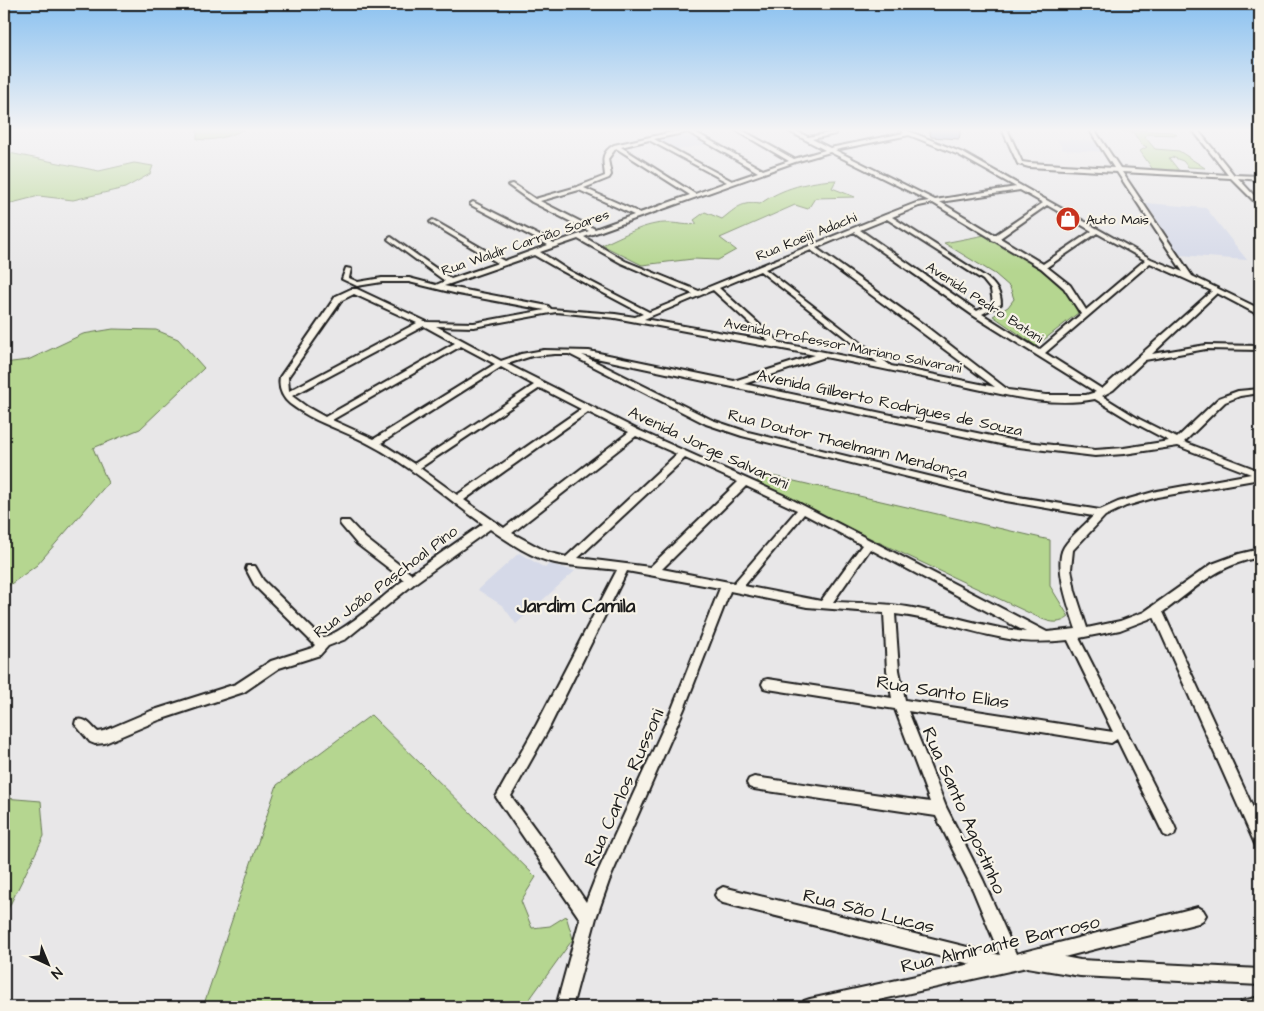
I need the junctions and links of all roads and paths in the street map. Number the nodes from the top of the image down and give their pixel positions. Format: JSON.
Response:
{"nodes":[{"id":1,"x":607,"y":176,"type":"edge"},
{"id":2,"x":662,"y":176,"type":"edge"},
{"id":3,"x":719,"y":176,"type":"edge"},
{"id":4,"x":747,"y":176,"type":"edge"},
{"id":5,"x":883,"y":176,"type":"edge"},
{"id":6,"x":999,"y":176,"type":"edge"},
{"id":7,"x":1123,"y":176,"type":"edge"},
{"id":8,"x":1220,"y":176,"type":"edge"},
{"id":9,"x":1233,"y":177,"type":"junction"},
{"id":10,"x":1260,"y":178,"type":"edge"},
{"id":11,"x":730,"y":182,"type":"junction"},
{"id":12,"x":511,"y":185,"type":"dead end"},
{"id":13,"x":578,"y":188,"type":"junction"},
{"id":14,"x":1020,"y":188,"type":"junction"},
{"id":15,"x":693,"y":196,"type":"junction"},
{"id":16,"x":932,"y":200,"type":"junction"},
{"id":17,"x":534,"y":201,"type":"junction"},
{"id":18,"x":1048,"y":202,"type":"junction"},
{"id":19,"x":473,"y":204,"type":"dead end"},
{"id":20,"x":1260,"y":205,"type":"edge"},
{"id":21,"x":639,"y":215,"type":"junction"},
{"id":22,"x":887,"y":216,"type":"junction"},
{"id":23,"x":433,"y":222,"type":"dead end"},
{"id":24,"x":854,"y":230,"type":"junction"},
{"id":25,"x":594,"y":231,"type":"junction"},
{"id":26,"x":1096,"y":231,"type":"junction"},
{"id":27,"x":579,"y":237,"type":"junction"},
{"id":28,"x":392,"y":239,"type":"dead end"},
{"id":29,"x":994,"y":239,"type":"junction"},
{"id":30,"x":553,"y":246,"type":"junction"},
{"id":31,"x":812,"y":248,"type":"junction"},
{"id":32,"x":534,"y":252,"type":"junction"},
{"id":33,"x":1148,"y":260,"type":"junction"},
{"id":34,"x":501,"y":262,"type":"junction"},
{"id":35,"x":1043,"y":268,"type":"junction"},
{"id":36,"x":348,"y":269,"type":"dead end"},
{"id":37,"x":761,"y":269,"type":"junction"},
{"id":38,"x":1190,"y":277,"type":"junction"},
{"id":39,"x":449,"y":281,"type":"junction"},
{"id":40,"x":436,"y":287,"type":"junction"},
{"id":41,"x":356,"y":288,"type":"junction"},
{"id":42,"x":716,"y":288,"type":"junction"},
{"id":43,"x":1217,"y":290,"type":"junction"},
{"id":44,"x":699,"y":294,"type":"junction"},
{"id":45,"x":556,"y":310,"type":"junction"},
{"id":46,"x":648,"y":314,"type":"junction"},
{"id":47,"x":977,"y":314,"type":"junction"},
{"id":48,"x":1260,"y":314,"type":"edge"},
{"id":49,"x":1085,"y":315,"type":"junction"},
{"id":50,"x":635,"y":320,"type":"junction"},
{"id":51,"x":424,"y":323,"type":"junction"},
{"id":52,"x":1161,"y":340,"type":"junction"},
{"id":53,"x":461,"y":343,"type":"junction"},
{"id":54,"x":778,"y":345,"type":"junction"},
{"id":55,"x":1260,"y":348,"type":"edge"},
{"id":56,"x":1190,"y":349,"type":"junction"},
{"id":57,"x":572,"y":353,"type":"junction"},
{"id":58,"x":1039,"y":354,"type":"junction"},
{"id":59,"x":824,"y":355,"type":"junction"},
{"id":60,"x":1142,"y":358,"type":"junction"},
{"id":61,"x":500,"y":364,"type":"junction"},
{"id":62,"x":888,"y":367,"type":"junction"},
{"id":63,"x":734,"y":384,"type":"junction"},
{"id":64,"x":540,"y":385,"type":"junction"},
{"id":65,"x":1260,"y":391,"type":"edge"},
{"id":66,"x":1007,"y":392,"type":"junction"},
{"id":67,"x":1099,"y":394,"type":"junction"},
{"id":68,"x":287,"y":395,"type":"junction"},
{"id":69,"x":588,"y":408,"type":"junction"},
{"id":70,"x":326,"y":420,"type":"junction"},
{"id":71,"x":635,"y":432,"type":"junction"},
{"id":72,"x":374,"y":443,"type":"junction"},
{"id":73,"x":1177,"y":443,"type":"junction"},
{"id":74,"x":683,"y":454,"type":"junction"},
{"id":75,"x":414,"y":468,"type":"junction"},
{"id":76,"x":1260,"y":475,"type":"edge"},
{"id":77,"x":744,"y":482,"type":"junction"},
{"id":78,"x":456,"y":500,"type":"junction"},
{"id":79,"x":803,"y":509,"type":"junction"},
{"id":80,"x":1101,"y":514,"type":"junction"},
{"id":81,"x":345,"y":523,"type":"dead end"},
{"id":82,"x":489,"y":524,"type":"junction"},
{"id":83,"x":504,"y":534,"type":"junction"},
{"id":84,"x":868,"y":544,"type":"junction"},
{"id":85,"x":1260,"y":553,"type":"edge"},
{"id":86,"x":568,"y":561,"type":"junction"},
{"id":87,"x":624,"y":567,"type":"junction"},
{"id":88,"x":251,"y":568,"type":"dead end"},
{"id":89,"x":653,"y":571,"type":"junction"},
{"id":90,"x":411,"y":580,"type":"junction"},
{"id":91,"x":732,"y":587,"type":"junction"},
{"id":92,"x":824,"y":605,"type":"junction"},
{"id":93,"x":889,"y":608,"type":"junction"},
{"id":94,"x":1157,"y":611,"type":"junction"},
{"id":95,"x":1077,"y":633,"type":"junction"},
{"id":96,"x":1047,"y":637,"type":"junction"},
{"id":97,"x":324,"y":643,"type":"junction"},
{"id":98,"x":768,"y":684,"type":"dead end"},
{"id":99,"x":899,"y":703,"type":"junction"},
{"id":100,"x":81,"y":724,"type":"dead end"},
{"id":101,"x":1111,"y":738,"type":"dead end"},
{"id":102,"x":754,"y":783,"type":"dead end"},
{"id":103,"x":940,"y":810,"type":"junction"},
{"id":104,"x":1169,"y":830,"type":"dead end"},
{"id":105,"x":1260,"y":839,"type":"edge"},
{"id":106,"x":723,"y":895,"type":"dead end"},
{"id":107,"x":1198,"y":915,"type":"dead end"},
{"id":108,"x":588,"y":918,"type":"junction"},
{"id":109,"x":1014,"y":962,"type":"junction"},
{"id":110,"x":1260,"y":977,"type":"edge"},
{"id":111,"x":1260,"y":1005,"type":"edge"},
{"id":112,"x":564,"y":1007,"type":"edge"},
{"id":113,"x":810,"y":1007,"type":"edge"},
{"id":114,"x":1248,"y":1007,"type":"edge"}],
"edges":[{"from":1,"to":13,"type":"street"},
{"from":2,"to":15,"type":"street"},
{"from":3,"to":11,"type":"street"},
{"from":4,"to":11,"type":"street","name":"Rua Waldir Carrião Soares"},
{"from":5,"to":16,"type":"street"},
{"from":6,"to":14,"type":"street"},
{"from":7,"to":38,"type":"street"},
{"from":8,"to":9,"type":"street"},
{"from":9,"to":10,"type":"street"},
{"from":9,"to":20,"type":"street"},
{"from":11,"to":15,"type":"street","name":"Rua Waldir Carrião Soares"},
{"from":12,"to":17,"type":"street"},
{"from":13,"to":17,"type":"street"},
{"from":13,"to":21,"type":"street"},
{"from":14,"to":16,"type":"street","name":"Rua Koeiji Adachi"},
{"from":14,"to":18,"type":"street"},
{"from":15,"to":21,"type":"street","name":"Rua Waldir Carrião Soares"},
{"from":16,"to":22,"type":"street","name":"Rua Koeiji Adachi"},
{"from":16,"to":29,"type":"street"},
{"from":17,"to":25,"type":"street"},
{"from":18,"to":26,"type":"street"},
{"from":18,"to":29,"type":"street"},
{"from":19,"to":30,"type":"street"},
{"from":21,"to":25,"type":"street","name":"Rua Waldir Carrião Soares"},
{"from":22,"to":24,"type":"street","name":"Rua Koeiji Adachi"},
{"from":22,"to":47,"type":"street"},
{"from":23,"to":34,"type":"street"},
{"from":24,"to":31,"type":"street","name":"Rua Koeiji Adachi"},
{"from":24,"to":47,"type":"street","name":"Avenida Pedro Batani"},
{"from":25,"to":27,"type":"street","name":"Rua Waldir Carrião Soares"},
{"from":26,"to":33,"type":"street"},
{"from":26,"to":35,"type":"street"},
{"from":27,"to":30,"type":"street","name":"Rua Waldir Carrião Soares"},
{"from":27,"to":44,"type":"street"},
{"from":28,"to":39,"type":"street"},
{"from":29,"to":35,"type":"street"},
{"from":30,"to":32,"type":"street","name":"Rua Waldir Carrião Soares"},
{"from":31,"to":37,"type":"street","name":"Rua Koeiji Adachi"},
{"from":31,"to":66,"type":"street"},
{"from":32,"to":34,"type":"street","name":"Rua Waldir Carrião Soares"},
{"from":32,"to":46,"type":"street"},
{"from":33,"to":38,"type":"street"},
{"from":33,"to":49,"type":"street"},
{"from":34,"to":39,"type":"street","name":"Rua Waldir Carrião Soares"},
{"from":35,"to":49,"type":"street"},
{"from":36,"to":41,"type":"street"},
{"from":37,"to":42,"type":"street","name":"Rua Koeiji Adachi"},
{"from":37,"to":62,"type":"street"},
{"from":38,"to":43,"type":"street"},
{"from":39,"to":40,"type":"street","name":"Rua Waldir Carrião Soares"},
{"from":40,"to":41,"type":"street"},
{"from":40,"to":45,"type":"street"},
{"from":41,"to":51,"type":"street","name":"Avenida Jorge Salvarani"},
{"from":41,"to":68,"type":"street"},
{"from":42,"to":44,"type":"street","name":"Rua Koeiji Adachi"},
{"from":42,"to":54,"type":"street"},
{"from":43,"to":48,"type":"street"},
{"from":43,"to":52,"type":"street"},
{"from":44,"to":46,"type":"street","name":"Rua Koeiji Adachi"},
{"from":45,"to":50,"type":"street","name":"Avenida Professor Mariano Salvarani"},
{"from":45,"to":51,"type":"street","name":"Avenida Professor Mariano Salvarani"},
{"from":46,"to":50,"type":"street","name":"Rua Koeiji Adachi"},
{"from":47,"to":58,"type":"street","name":"Avenida Pedro Batani"},
{"from":49,"to":58,"type":"street"},
{"from":50,"to":54,"type":"street","name":"Avenida Professor Mariano Salvarani"},
{"from":51,"to":53,"type":"street","name":"Avenida Jorge Salvarani"},
{"from":51,"to":68,"type":"street"},
{"from":52,"to":56,"type":"street"},
{"from":52,"to":60,"type":"street"},
{"from":53,"to":61,"type":"street","name":"Avenida Jorge Salvarani"},
{"from":53,"to":70,"type":"street"},
{"from":54,"to":59,"type":"street","name":"Avenida Professor Mariano Salvarani"},
{"from":55,"to":56,"type":"street"},
{"from":56,"to":60,"type":"street"},
{"from":57,"to":61,"type":"street","name":"Avenida Gilberto Rodrigues de Souza"},
{"from":57,"to":63,"type":"street","name":"Avenida Gilberto Rodrigues de Souza"},
{"from":57,"to":80,"type":"street","name":"Rua Doutor Thaelmann Mendonça"},
{"from":58,"to":67,"type":"street","name":"Avenida Pedro Batani"},
{"from":59,"to":62,"type":"street","name":"Avenida Professor Mariano Salvarani"},
{"from":59,"to":63,"type":"street"},
{"from":60,"to":67,"type":"street"},
{"from":61,"to":64,"type":"street","name":"Avenida Jorge Salvarani"},
{"from":61,"to":72,"type":"street","name":"Avenida Gilberto Rodrigues de Souza"},
{"from":62,"to":66,"type":"street","name":"Avenida Professor Mariano Salvarani"},
{"from":63,"to":73,"type":"street","name":"Avenida Gilberto Rodrigues de Souza"},
{"from":64,"to":69,"type":"street","name":"Avenida Jorge Salvarani"},
{"from":64,"to":75,"type":"street"},
{"from":65,"to":73,"type":"street"},
{"from":66,"to":67,"type":"street","name":"Avenida Professor Mariano Salvarani"},
{"from":67,"to":73,"type":"street","name":"Avenida Pedro Batani"},
{"from":68,"to":70,"type":"street"},
{"from":69,"to":71,"type":"street","name":"Avenida Jorge Salvarani"},
{"from":69,"to":78,"type":"street"},
{"from":70,"to":72,"type":"street"},
{"from":71,"to":74,"type":"street","name":"Avenida Jorge Salvarani"},
{"from":71,"to":83,"type":"street"},
{"from":72,"to":75,"type":"street"},
{"from":73,"to":76,"type":"street","name":"Avenida Pedro Batani"},
{"from":74,"to":77,"type":"street","name":"Avenida Jorge Salvarani"},
{"from":74,"to":86,"type":"street"},
{"from":75,"to":78,"type":"street"},
{"from":76,"to":80,"type":"street"},
{"from":77,"to":79,"type":"street","name":"Avenida Jorge Salvarani"},
{"from":77,"to":89,"type":"street"},
{"from":78,"to":82,"type":"street"},
{"from":79,"to":84,"type":"street","name":"Avenida Jorge Salvarani"},
{"from":79,"to":91,"type":"street","name":"Rua Carlos Russoni"},
{"from":80,"to":95,"type":"street"},
{"from":81,"to":90,"type":"street"},
{"from":82,"to":83,"type":"street"},
{"from":82,"to":90,"type":"street","name":"Rua João Paschoal Pino"},
{"from":83,"to":86,"type":"street"},
{"from":84,"to":92,"type":"street"},
{"from":84,"to":96,"type":"street","name":"Avenida Jorge Salvarani"},
{"from":85,"to":94,"type":"street"},
{"from":86,"to":87,"type":"street"},
{"from":87,"to":89,"type":"street"},
{"from":87,"to":108,"type":"street"},
{"from":88,"to":97,"type":"street"},
{"from":89,"to":91,"type":"street"},
{"from":90,"to":97,"type":"street","name":"Rua João Paschoal Pino"},
{"from":91,"to":92,"type":"street"},
{"from":91,"to":108,"type":"street","name":"Rua Carlos Russoni"},
{"from":92,"to":93,"type":"street"},
{"from":93,"to":96,"type":"street"},
{"from":93,"to":99,"type":"street","name":"Rua Santo Agostinho"},
{"from":94,"to":95,"type":"street"},
{"from":94,"to":105,"type":"street"},
{"from":95,"to":96,"type":"street"},
{"from":95,"to":104,"type":"street"},
{"from":97,"to":100,"type":"street","name":"Rua João Paschoal Pino"},
{"from":98,"to":99,"type":"street","name":"Rua Santo Elias"},
{"from":99,"to":101,"type":"street","name":"Rua Santo Elias"},
{"from":99,"to":103,"type":"street","name":"Rua Santo Agostinho"},
{"from":102,"to":103,"type":"street"},
{"from":103,"to":109,"type":"street","name":"Rua Santo Agostinho"},
{"from":106,"to":109,"type":"street","name":"Rua São Lucas"},
{"from":107,"to":109,"type":"street","name":"Rua Almirante Barroso"},
{"from":108,"to":112,"type":"street","name":"Rua Carlos Russoni"},
{"from":109,"to":110,"type":"street"},
{"from":109,"to":113,"type":"street","name":"Rua Almirante Barroso"},
{"from":111,"to":114,"type":"street"}]}
